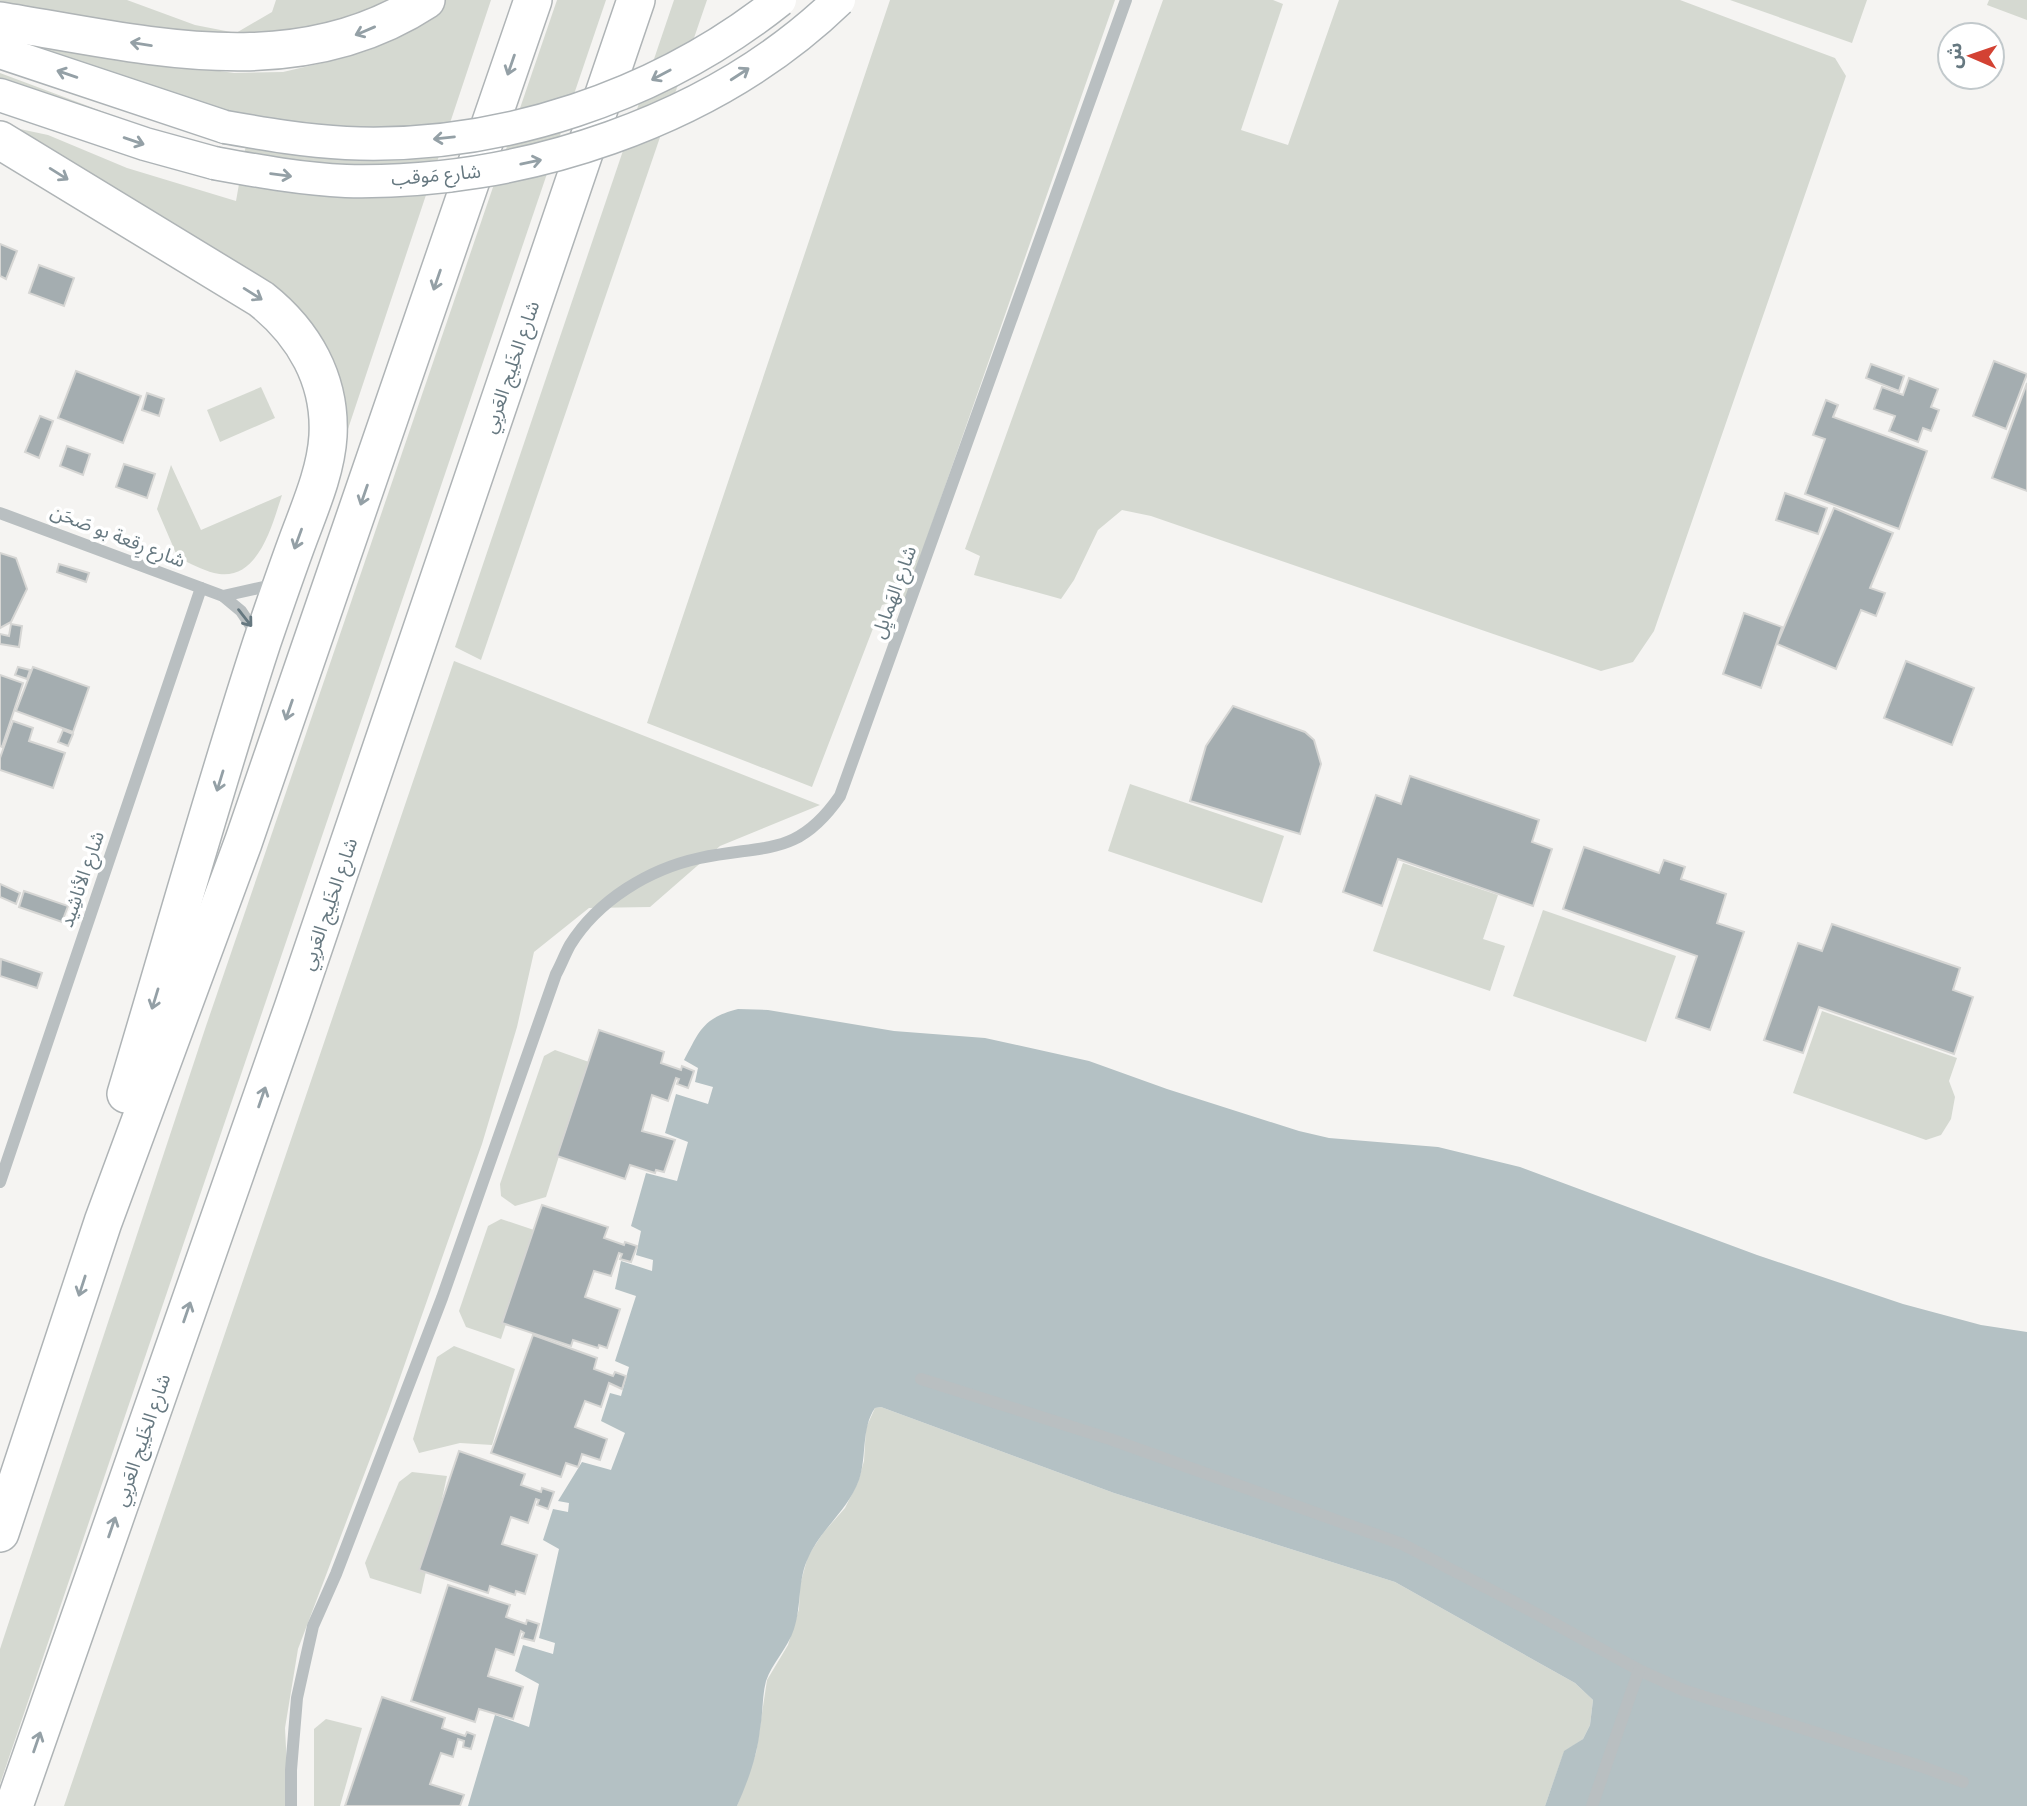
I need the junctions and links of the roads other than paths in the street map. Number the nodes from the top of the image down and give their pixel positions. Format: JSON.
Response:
{"nodes":[{"id":1,"x":426,"y":0,"type":"edge"},
{"id":2,"x":533,"y":0,"type":"edge"},
{"id":3,"x":636,"y":0,"type":"edge"},
{"id":4,"x":780,"y":0,"type":"edge"},
{"id":5,"x":839,"y":0,"type":"edge"},
{"id":6,"x":1126,"y":0,"type":"edge"},
{"id":7,"x":0,"y":21,"type":"edge"},
{"id":8,"x":0,"y":52,"type":"edge"},
{"id":9,"x":0,"y":95,"type":"edge"},
{"id":10,"x":0,"y":140,"type":"edge"},
{"id":11,"x":0,"y":513,"type":"edge"},
{"id":12,"x":282,"y":582,"type":"junction"},
{"id":13,"x":201,"y":588,"type":"junction"},
{"id":14,"x":223,"y":596,"type":"junction"},
{"id":15,"x":261,"y":645,"type":"junction"},
{"id":16,"x":0,"y":1182,"type":"edge"},
{"id":17,"x":103,"y":1222,"type":"junction"},
{"id":18,"x":921,"y":1379,"type":"dead end"},
{"id":19,"x":0,"y":1533,"type":"edge"},
{"id":20,"x":1639,"y":1670,"type":"junction"},
{"id":21,"x":1963,"y":1783,"type":"dead end"},
{"id":22,"x":14,"y":1806,"type":"edge"},
{"id":23,"x":292,"y":1806,"type":"edge"},
{"id":24,"x":1592,"y":1806,"type":"edge"}],
"edges":[{"from":1,"to":7,"type":"highway","one_way":true},
{"from":2,"to":17,"type":"highway","one_way":true},
{"from":22,"to":3,"type":"highway","name":"شارع الخَلِيج العَربِي","one_way":true},
{"from":4,"to":8,"type":"main road","name":"شارع مَوقب","one_way":true,"bridge":true},
{"from":9,"to":5,"type":"main road","name":"شارع مَوقب","one_way":true,"bridge":true},
{"from":6,"to":23,"type":"street","name":"شارع الهَمايِل"},
{"from":10,"to":12,"type":"highway","one_way":true},
{"from":11,"to":13,"type":"street","name":"شارع رِقعة بو صَحَن"},
{"from":12,"to":14,"type":"street"},
{"from":12,"to":15,"type":"highway"},
{"from":13,"to":14,"type":"street","name":"شارع رِقعة بو صَحَن"},
{"from":13,"to":16,"type":"street","name":"شارع الأناشِيد"},
{"from":14,"to":15,"type":"street","name":"شارع رِقعة بو صَحَن","one_way":true},
{"from":15,"to":17,"type":"highway","one_way":true},
{"from":17,"to":19,"type":"highway","one_way":true},
{"from":18,"to":20,"type":"street"},
{"from":20,"to":21,"type":"street"},
{"from":20,"to":24,"type":"street"}]}
